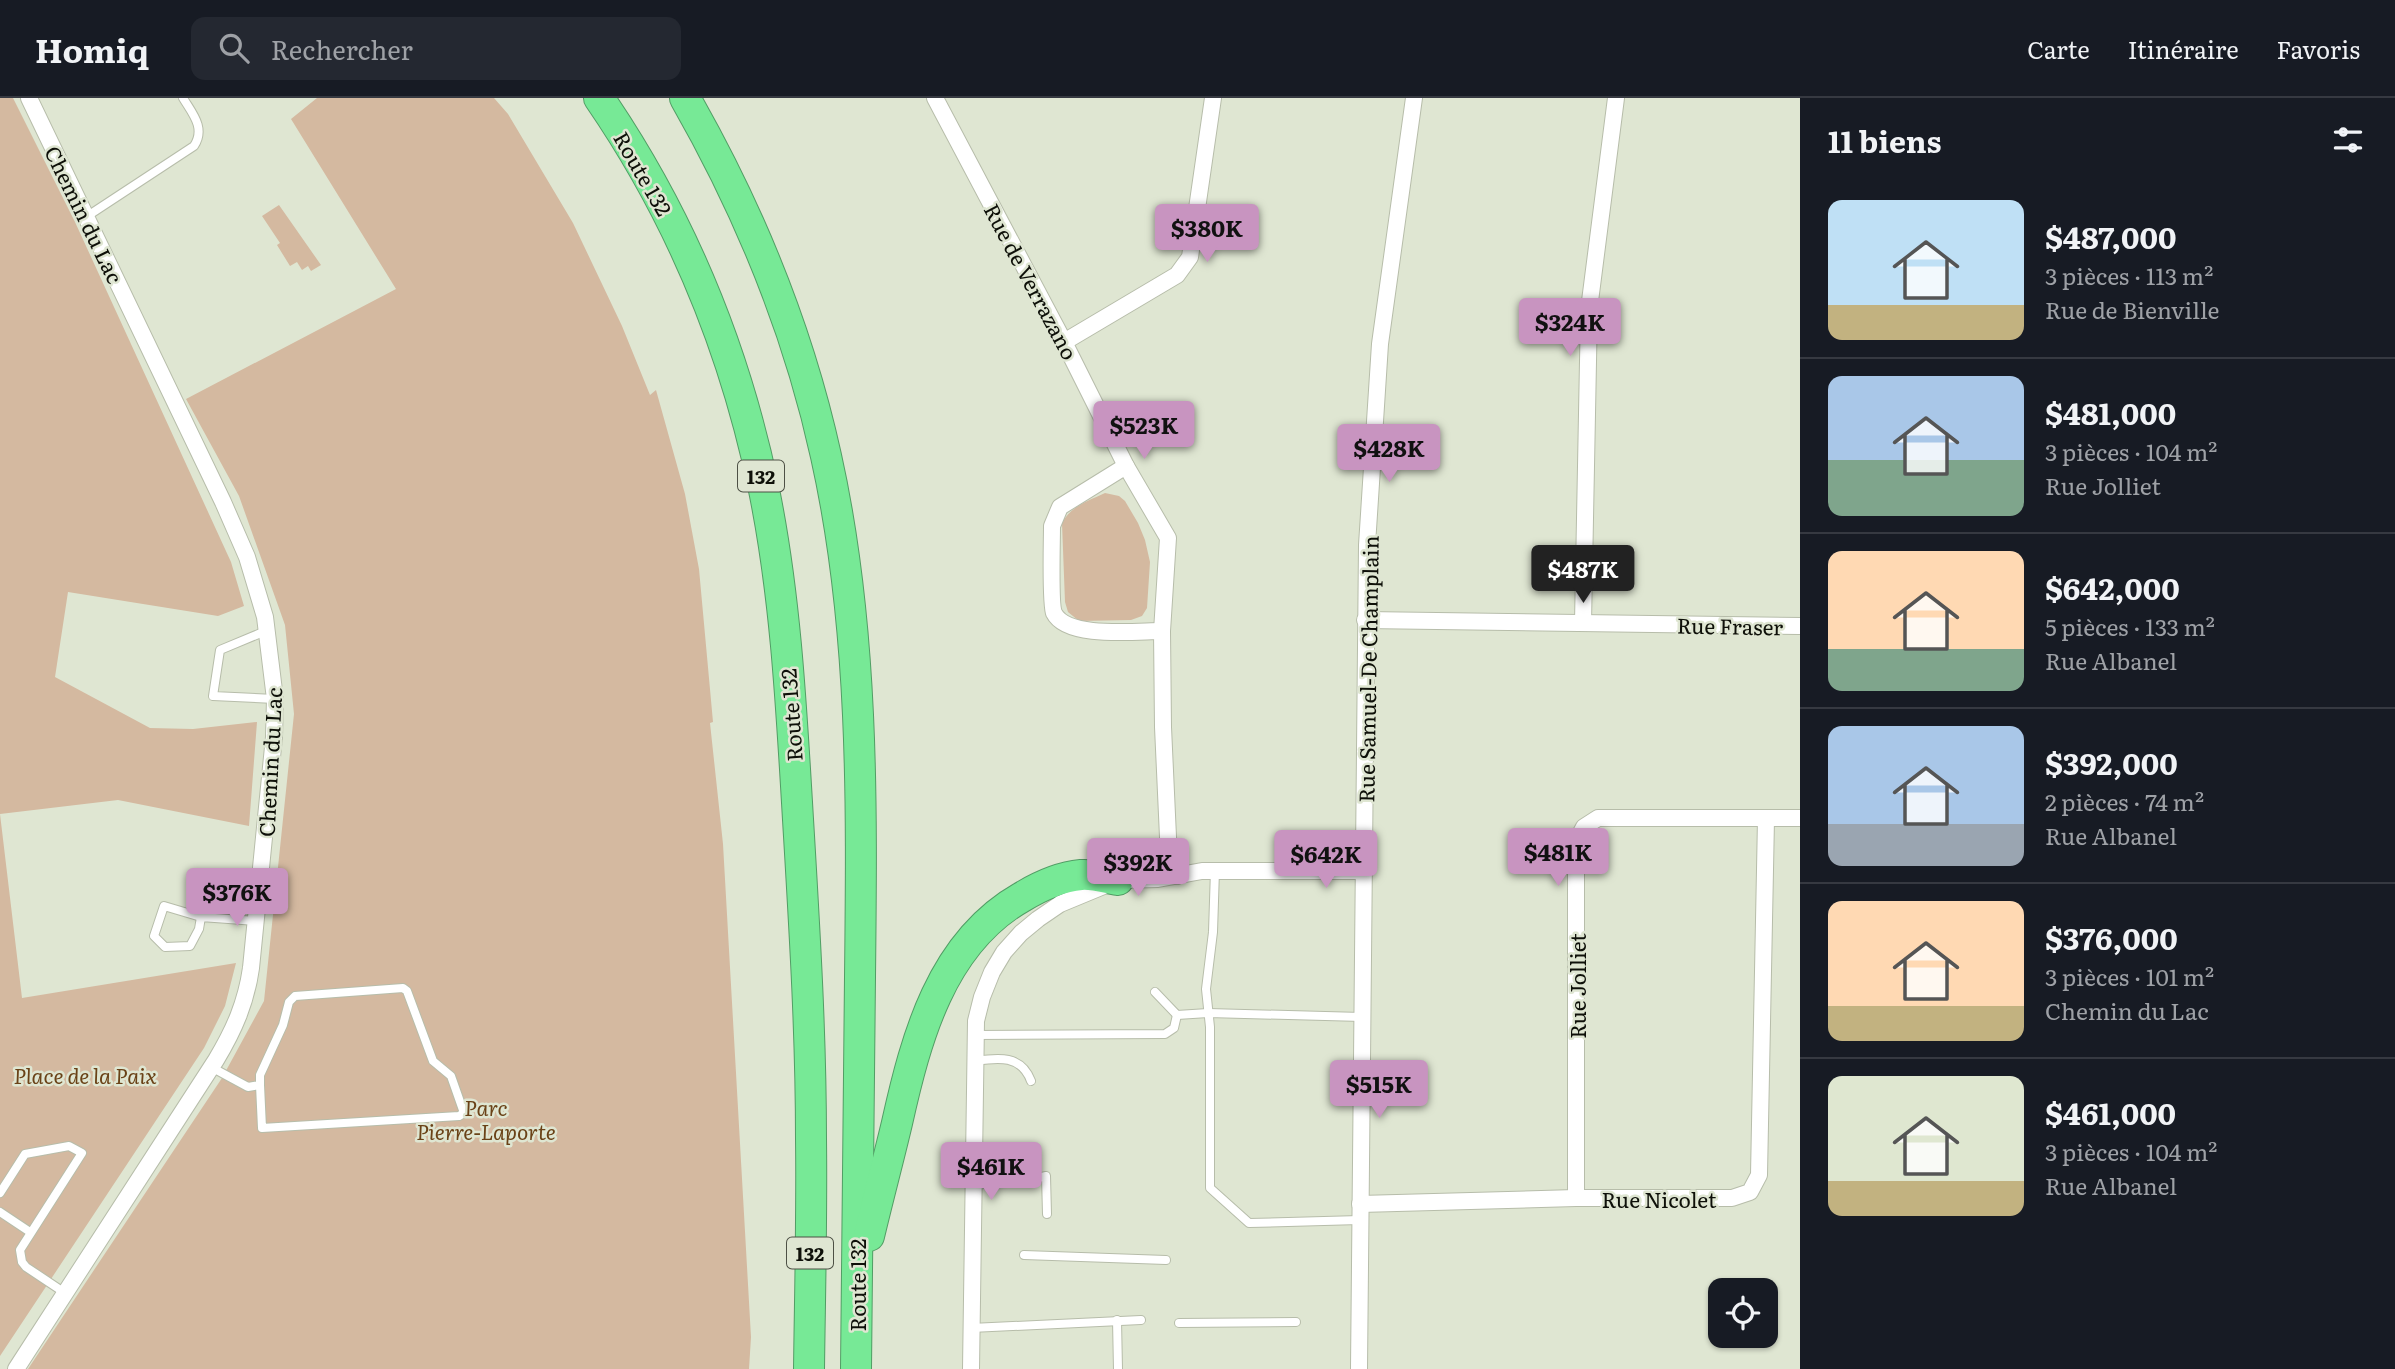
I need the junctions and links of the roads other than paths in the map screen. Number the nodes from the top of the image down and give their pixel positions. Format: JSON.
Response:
{"nodes":[{"id":1,"x":29,"y":98,"type":"edge"},
{"id":2,"x":183,"y":98,"type":"edge"},
{"id":3,"x":599,"y":98,"type":"edge"},
{"id":4,"x":685,"y":98,"type":"edge"},
{"id":5,"x":935,"y":98,"type":"edge"},
{"id":6,"x":1213,"y":98,"type":"edge"},
{"id":7,"x":1414,"y":98,"type":"edge"},
{"id":8,"x":1616,"y":98,"type":"edge"},
{"id":9,"x":86,"y":217,"type":"junction"},
{"id":10,"x":1064,"y":342,"type":"junction"},
{"id":11,"x":1126,"y":466,"type":"junction"},
{"id":12,"x":1365,"y":620,"type":"junction"},
{"id":13,"x":1583,"y":623,"type":"junction"},
{"id":14,"x":1800,"y":626,"type":"edge"},
{"id":15,"x":268,"y":630,"type":"junction"},
{"id":16,"x":1162,"y":631,"type":"junction"},
{"id":17,"x":275,"y":699,"type":"junction"},
{"id":18,"x":1800,"y":818,"type":"edge"},
{"id":19,"x":1766,"y":819,"type":"junction"},
{"id":20,"x":1215,"y":870,"type":"junction"},
{"id":21,"x":1365,"y":871,"type":"junction"},
{"id":22,"x":1177,"y":876,"type":"junction"},
{"id":23,"x":1118,"y":880,"type":"junction"},
{"id":24,"x":201,"y":916,"type":"junction"},
{"id":25,"x":256,"y":921,"type":"junction"},
{"id":26,"x":1155,"y":992,"type":"dead end"},
{"id":27,"x":1208,"y":1013,"type":"junction"},
{"id":28,"x":1177,"y":1014,"type":"junction"},
{"id":29,"x":1362,"y":1017,"type":"junction"},
{"id":30,"x":975,"y":1035,"type":"junction"},
{"id":31,"x":974,"y":1060,"type":"junction"},
{"id":32,"x":211,"y":1067,"type":"junction"},
{"id":33,"x":1031,"y":1081,"type":"dead end"},
{"id":34,"x":260,"y":1085,"type":"junction"},
{"id":35,"x":973,"y":1185,"type":"junction"},
{"id":36,"x":0,"y":1193,"type":"edge"},
{"id":37,"x":1576,"y":1198,"type":"junction"},
{"id":38,"x":0,"y":1212,"type":"edge"},
{"id":39,"x":1360,"y":1212,"type":"junction"},
{"id":40,"x":1047,"y":1214,"type":"dead end"},
{"id":41,"x":30,"y":1232,"type":"junction"},
{"id":42,"x":1024,"y":1255,"type":"dead end"},
{"id":43,"x":1166,"y":1260,"type":"dead end"},
{"id":44,"x":857,"y":1284,"type":"junction"},
{"id":45,"x":65,"y":1293,"type":"junction"},
{"id":46,"x":1117,"y":1320,"type":"junction"},
{"id":47,"x":1141,"y":1320,"type":"dead end"},
{"id":48,"x":1296,"y":1322,"type":"dead end"},
{"id":49,"x":1179,"y":1323,"type":"dead end"},
{"id":50,"x":971,"y":1328,"type":"junction"},
{"id":51,"x":16,"y":1369,"type":"edge"},
{"id":52,"x":809,"y":1369,"type":"edge"},
{"id":53,"x":856,"y":1369,"type":"edge"},
{"id":54,"x":971,"y":1369,"type":"edge"},
{"id":55,"x":1118,"y":1369,"type":"edge"},
{"id":56,"x":1359,"y":1369,"type":"edge"}],
"edges":[{"from":1,"to":9,"type":"street","name":"Chemin du Lac"},
{"from":2,"to":9,"type":"lane"},
{"from":3,"to":52,"type":"highway","name":"Route 132","number":"132"},
{"from":4,"to":44,"type":"highway","name":"Route 132","number":"132"},
{"from":5,"to":10,"type":"street","name":"Rue de Verrazano"},
{"from":6,"to":10,"type":"street"},
{"from":7,"to":12,"type":"street","name":"Rue Samuel-De Champlain"},
{"from":8,"to":13,"type":"street"},
{"from":9,"to":15,"type":"street","name":"Chemin du Lac"},
{"from":10,"to":11,"type":"street","name":"Rue de Verrazano"},
{"from":11,"to":16,"type":"street","name":"Rue de Verrazano"},
{"from":11,"to":16,"type":"street"},
{"from":12,"to":13,"type":"street","name":"Rue Fraser"},
{"from":12,"to":21,"type":"street","name":"Rue Samuel-De Champlain"},
{"from":13,"to":14,"type":"street","name":"Rue Fraser"},
{"from":15,"to":17,"type":"street","name":"Chemin du Lac"},
{"from":15,"to":17,"type":"lane"},
{"from":16,"to":22,"type":"street","name":"Rue de Verrazano"},
{"from":17,"to":25,"type":"street","name":"Chemin du Lac"},
{"from":18,"to":19,"type":"street","name":"Rue Jolliet"},
{"from":19,"to":37,"type":"street","name":"Rue Nicolet"},
{"from":19,"to":37,"type":"street","name":"Rue Jolliet"},
{"from":20,"to":21,"type":"street"},
{"from":20,"to":22,"type":"street"},
{"from":20,"to":27,"type":"lane"},
{"from":21,"to":29,"type":"street","name":"Rue Samuel-De Champlain"},
{"from":22,"to":23,"type":"street"},
{"from":23,"to":30,"type":"street"},
{"from":23,"to":44,"type":"highway"},
{"from":24,"to":24,"type":"lane"},
{"from":24,"to":25,"type":"lane"},
{"from":25,"to":32,"type":"street","name":"Chemin du Lac"},
{"from":26,"to":28,"type":"lane"},
{"from":27,"to":28,"type":"lane"},
{"from":27,"to":29,"type":"lane"},
{"from":27,"to":39,"type":"lane"},
{"from":28,"to":30,"type":"lane"},
{"from":29,"to":39,"type":"street","name":"Rue Samuel-De Champlain"},
{"from":30,"to":31,"type":"street"},
{"from":31,"to":33,"type":"lane"},
{"from":31,"to":35,"type":"street"},
{"from":32,"to":34,"type":"lane"},
{"from":32,"to":45,"type":"street","name":"Chemin du Lac"},
{"from":34,"to":34,"type":"lane"},
{"from":35,"to":40,"type":"lane"},
{"from":35,"to":50,"type":"street"},
{"from":36,"to":41,"type":"lane"},
{"from":37,"to":39,"type":"street","name":"Rue Nicolet"},
{"from":38,"to":41,"type":"lane"},
{"from":39,"to":56,"type":"street","name":"Rue Samuel-De Champlain"},
{"from":41,"to":45,"type":"lane"},
{"from":42,"to":43,"type":"lane"},
{"from":44,"to":53,"type":"highway","name":"Route 132","number":"132"},
{"from":45,"to":51,"type":"street","name":"Chemin du Lac"},
{"from":46,"to":47,"type":"lane"},
{"from":46,"to":50,"type":"lane"},
{"from":46,"to":55,"type":"lane"},
{"from":48,"to":49,"type":"lane"},
{"from":50,"to":54,"type":"street"}]}
